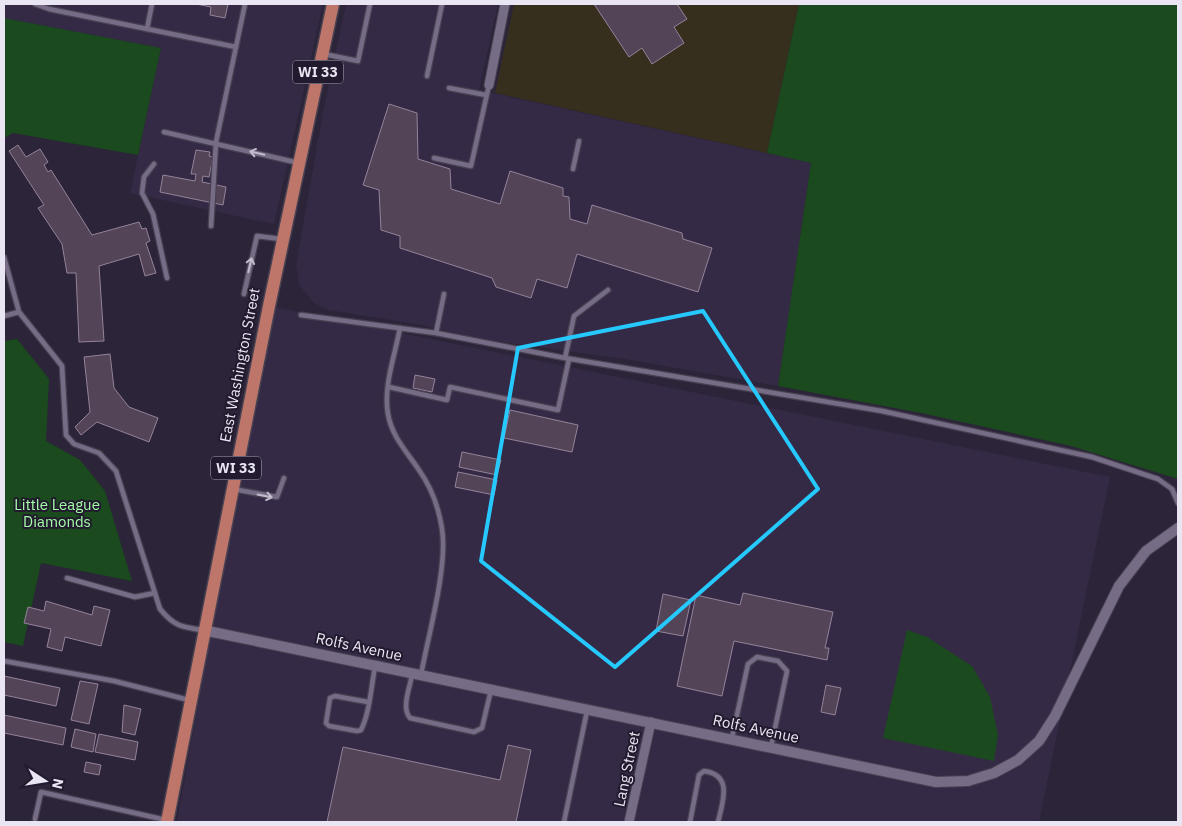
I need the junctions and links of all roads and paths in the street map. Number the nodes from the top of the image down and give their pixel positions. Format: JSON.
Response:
{"nodes":[{"id":1,"x":35,"y":4,"type":"edge"},
{"id":2,"x":152,"y":4,"type":"edge"},
{"id":3,"x":245,"y":4,"type":"edge"},
{"id":4,"x":333,"y":4,"type":"edge"},
{"id":5,"x":370,"y":4,"type":"edge"},
{"id":6,"x":442,"y":4,"type":"edge"},
{"id":7,"x":506,"y":4,"type":"edge"},
{"id":8,"x":147,"y":29,"type":"junction"},
{"id":9,"x":236,"y":47,"type":"junction"},
{"id":10,"x":322,"y":53,"type":"junction"},
{"id":11,"x":427,"y":76,"type":"dead end"},
{"id":12,"x":488,"y":85,"type":"joint"},
{"id":13,"x":449,"y":88,"type":"dead end"},
{"id":14,"x":486,"y":95,"type":"junction"},
{"id":15,"x":164,"y":132,"type":"dead end"},
{"id":16,"x":579,"y":141,"type":"dead end"},
{"id":17,"x":216,"y":142,"type":"junction"},
{"id":18,"x":434,"y":158,"type":"dead end"},
{"id":19,"x":299,"y":162,"type":"junction"},
{"id":20,"x":154,"y":164,"type":"dead end"},
{"id":21,"x":573,"y":169,"type":"dead end"},
{"id":22,"x":211,"y":226,"type":"dead end"},
{"id":23,"x":283,"y":240,"type":"junction"},
{"id":24,"x":4,"y":257,"type":"edge"},
{"id":25,"x":167,"y":278,"type":"dead end"},
{"id":26,"x":608,"y":290,"type":"dead end"},
{"id":27,"x":244,"y":294,"type":"dead end"},
{"id":28,"x":444,"y":294,"type":"dead end"},
{"id":29,"x":19,"y":312,"type":"junction"},
{"id":30,"x":301,"y":315,"type":"dead end"},
{"id":31,"x":4,"y":316,"type":"edge"},
{"id":32,"x":400,"y":328,"type":"junction"},
{"id":33,"x":436,"y":333,"type":"junction"},
{"id":34,"x":567,"y":358,"type":"junction"},
{"id":35,"x":389,"y":388,"type":"junction"},
{"id":36,"x":284,"y":478,"type":"dead end"},
{"id":37,"x":232,"y":489,"type":"junction"},
{"id":38,"x":1178,"y":502,"type":"edge"},
{"id":39,"x":1178,"y":528,"type":"edge"},
{"id":40,"x":66,"y":578,"type":"dead end"},
{"id":41,"x":155,"y":592,"type":"junction"},
{"id":42,"x":203,"y":630,"type":"junction"},
{"id":43,"x":4,"y":661,"type":"edge"},
{"id":44,"x":375,"y":666,"type":"junction"},
{"id":45,"x":417,"y":674,"type":"junction"},
{"id":46,"x":491,"y":690,"type":"junction"},
{"id":47,"x":190,"y":700,"type":"junction"},
{"id":48,"x":368,"y":702,"type":"junction"},
{"id":49,"x":588,"y":709,"type":"junction"},
{"id":50,"x":651,"y":722,"type":"junction"},
{"id":51,"x":732,"y":740,"type":"junction"},
{"id":52,"x":771,"y":748,"type":"junction"},
{"id":53,"x":35,"y":819,"type":"dead end"},
{"id":54,"x":167,"y":821,"type":"edge"},
{"id":55,"x":564,"y":822,"type":"edge"},
{"id":56,"x":629,"y":822,"type":"edge"},
{"id":57,"x":690,"y":822,"type":"edge"},
{"id":58,"x":718,"y":822,"type":"edge"}],
"edges":[{"from":1,"to":8,"type":"lane"},
{"from":2,"to":8,"type":"lane"},
{"from":3,"to":9,"type":"lane"},
{"from":4,"to":10,"type":"main road","name":"East Washington Street","number":"WI 33"},
{"from":5,"to":10,"type":"lane"},
{"from":6,"to":11,"type":"lane"},
{"from":7,"to":12,"type":"street"},
{"from":8,"to":9,"type":"lane"},
{"from":9,"to":17,"type":"lane"},
{"from":10,"to":19,"type":"main road","name":"East Washington Street","number":"WI 33"},
{"from":12,"to":14,"type":"lane"},
{"from":13,"to":14,"type":"lane"},
{"from":14,"to":18,"type":"lane"},
{"from":15,"to":17,"type":"lane"},
{"from":16,"to":21,"type":"lane"},
{"from":19,"to":17,"type":"lane","one_way":true},
{"from":17,"to":22,"type":"lane"},
{"from":19,"to":23,"type":"main road","name":"East Washington Street","number":"WI 33"},
{"from":20,"to":25,"type":"lane"},
{"from":27,"to":23,"type":"lane","one_way":true},
{"from":23,"to":37,"type":"main road","name":"East Washington Street","number":"WI 33"},
{"from":24,"to":29,"type":"lane"},
{"from":26,"to":34,"type":"lane"},
{"from":28,"to":33,"type":"lane"},
{"from":29,"to":31,"type":"lane"},
{"from":29,"to":41,"type":"lane"},
{"from":30,"to":32,"type":"lane"},
{"from":32,"to":33,"type":"lane"},
{"from":32,"to":35,"type":"lane"},
{"from":33,"to":34,"type":"lane"},
{"from":34,"to":35,"type":"lane"},
{"from":34,"to":38,"type":"lane"},
{"from":35,"to":45,"type":"lane"},
{"from":37,"to":36,"type":"lane","one_way":true},
{"from":37,"to":42,"type":"main road","name":"East Washington Street","number":"WI 33"},
{"from":39,"to":52,"type":"street","name":"Rolfs Avenue"},
{"from":40,"to":41,"type":"lane"},
{"from":41,"to":42,"type":"lane"},
{"from":42,"to":44,"type":"street","name":"Rolfs Avenue"},
{"from":42,"to":47,"type":"main road","name":"East Washington Street","number":"WI 33"},
{"from":43,"to":47,"type":"lane"},
{"from":44,"to":45,"type":"street","name":"Rolfs Avenue"},
{"from":44,"to":48,"type":"lane"},
{"from":45,"to":46,"type":"street","name":"Rolfs Avenue"},
{"from":45,"to":46,"type":"lane"},
{"from":46,"to":49,"type":"street","name":"Rolfs Avenue"},
{"from":47,"to":54,"type":"main road","name":"East Washington Street","number":"WI 33"},
{"from":48,"to":48,"type":"lane"},
{"from":49,"to":50,"type":"street","name":"Rolfs Avenue"},
{"from":49,"to":55,"type":"lane"},
{"from":50,"to":51,"type":"street","name":"Rolfs Avenue"},
{"from":50,"to":56,"type":"street","name":"Lang Street"},
{"from":51,"to":52,"type":"street","name":"Rolfs Avenue"},
{"from":51,"to":52,"type":"lane"},
{"from":53,"to":54,"type":"lane"},
{"from":57,"to":58,"type":"lane"}]}
